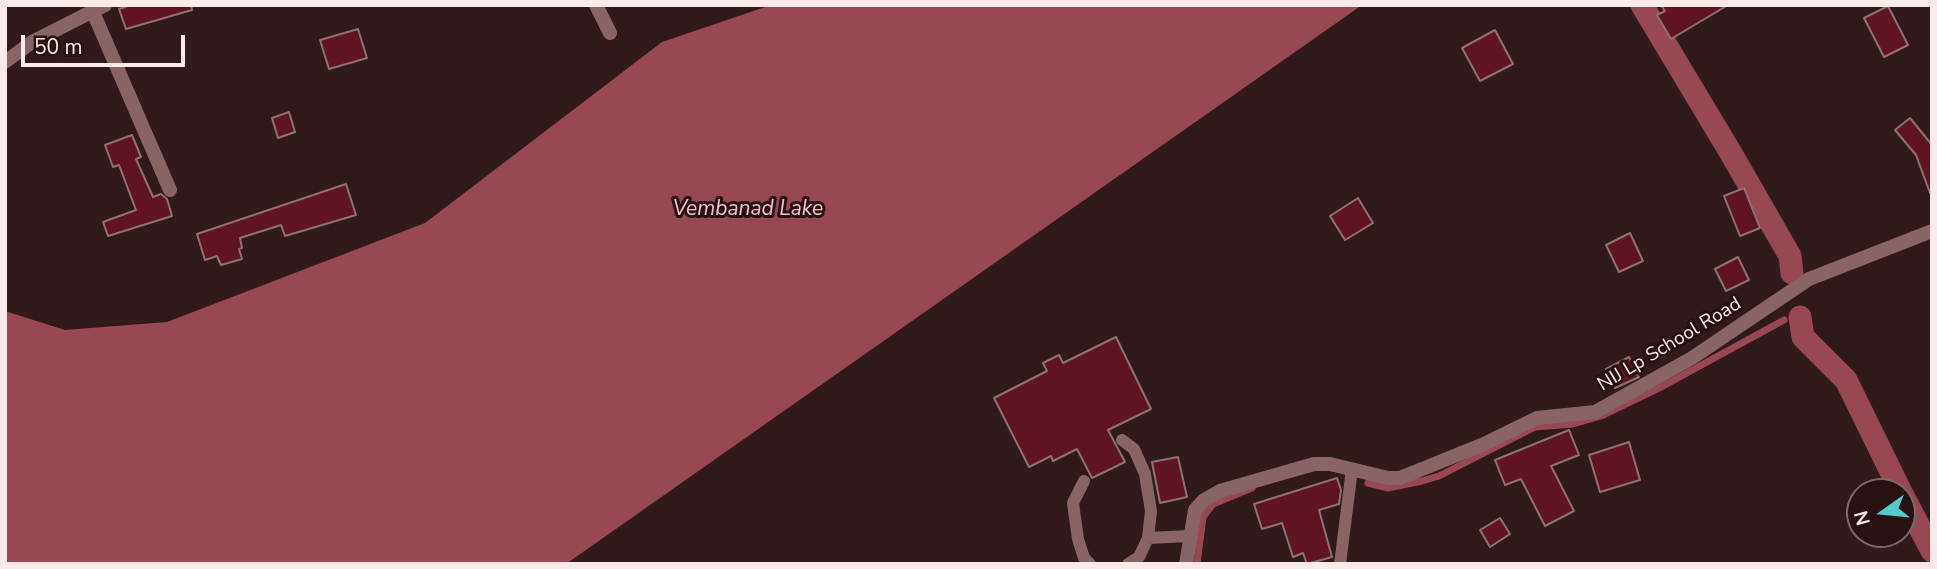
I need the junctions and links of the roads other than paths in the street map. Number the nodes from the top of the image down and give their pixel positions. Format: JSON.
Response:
{"nodes":[{"id":1,"x":596,"y":5,"type":"edge"},
{"id":2,"x":99,"y":9,"type":"edge"},
{"id":3,"x":610,"y":33,"type":"dead end"},
{"id":4,"x":5,"y":62,"type":"edge"},
{"id":5,"x":170,"y":190,"type":"dead end"},
{"id":6,"x":1932,"y":231,"type":"edge"},
{"id":7,"x":1122,"y":440,"type":"dead end"},
{"id":8,"x":1352,"y":469,"type":"junction"},
{"id":9,"x":1084,"y":481,"type":"dead end"},
{"id":10,"x":1190,"y":536,"type":"junction"},
{"id":11,"x":1148,"y":538,"type":"junction"},
{"id":12,"x":1090,"y":564,"type":"edge"},
{"id":13,"x":1128,"y":564,"type":"edge"},
{"id":14,"x":1186,"y":564,"type":"edge"},
{"id":15,"x":1340,"y":564,"type":"edge"}],
"edges":[{"from":1,"to":3,"type":"street"},
{"from":2,"to":4,"type":"street"},
{"from":2,"to":5,"type":"street"},
{"from":6,"to":8,"type":"street","name":"NIJ Lp School Road"},
{"from":7,"to":11,"type":"lane"},
{"from":8,"to":10,"type":"street","name":"NIJ Lp School Road"},
{"from":8,"to":15,"type":"lane"},
{"from":9,"to":12,"type":"lane"},
{"from":10,"to":11,"type":"lane"},
{"from":10,"to":14,"type":"street","name":"NIJ Lp School Road"},
{"from":11,"to":13,"type":"lane"}]}
